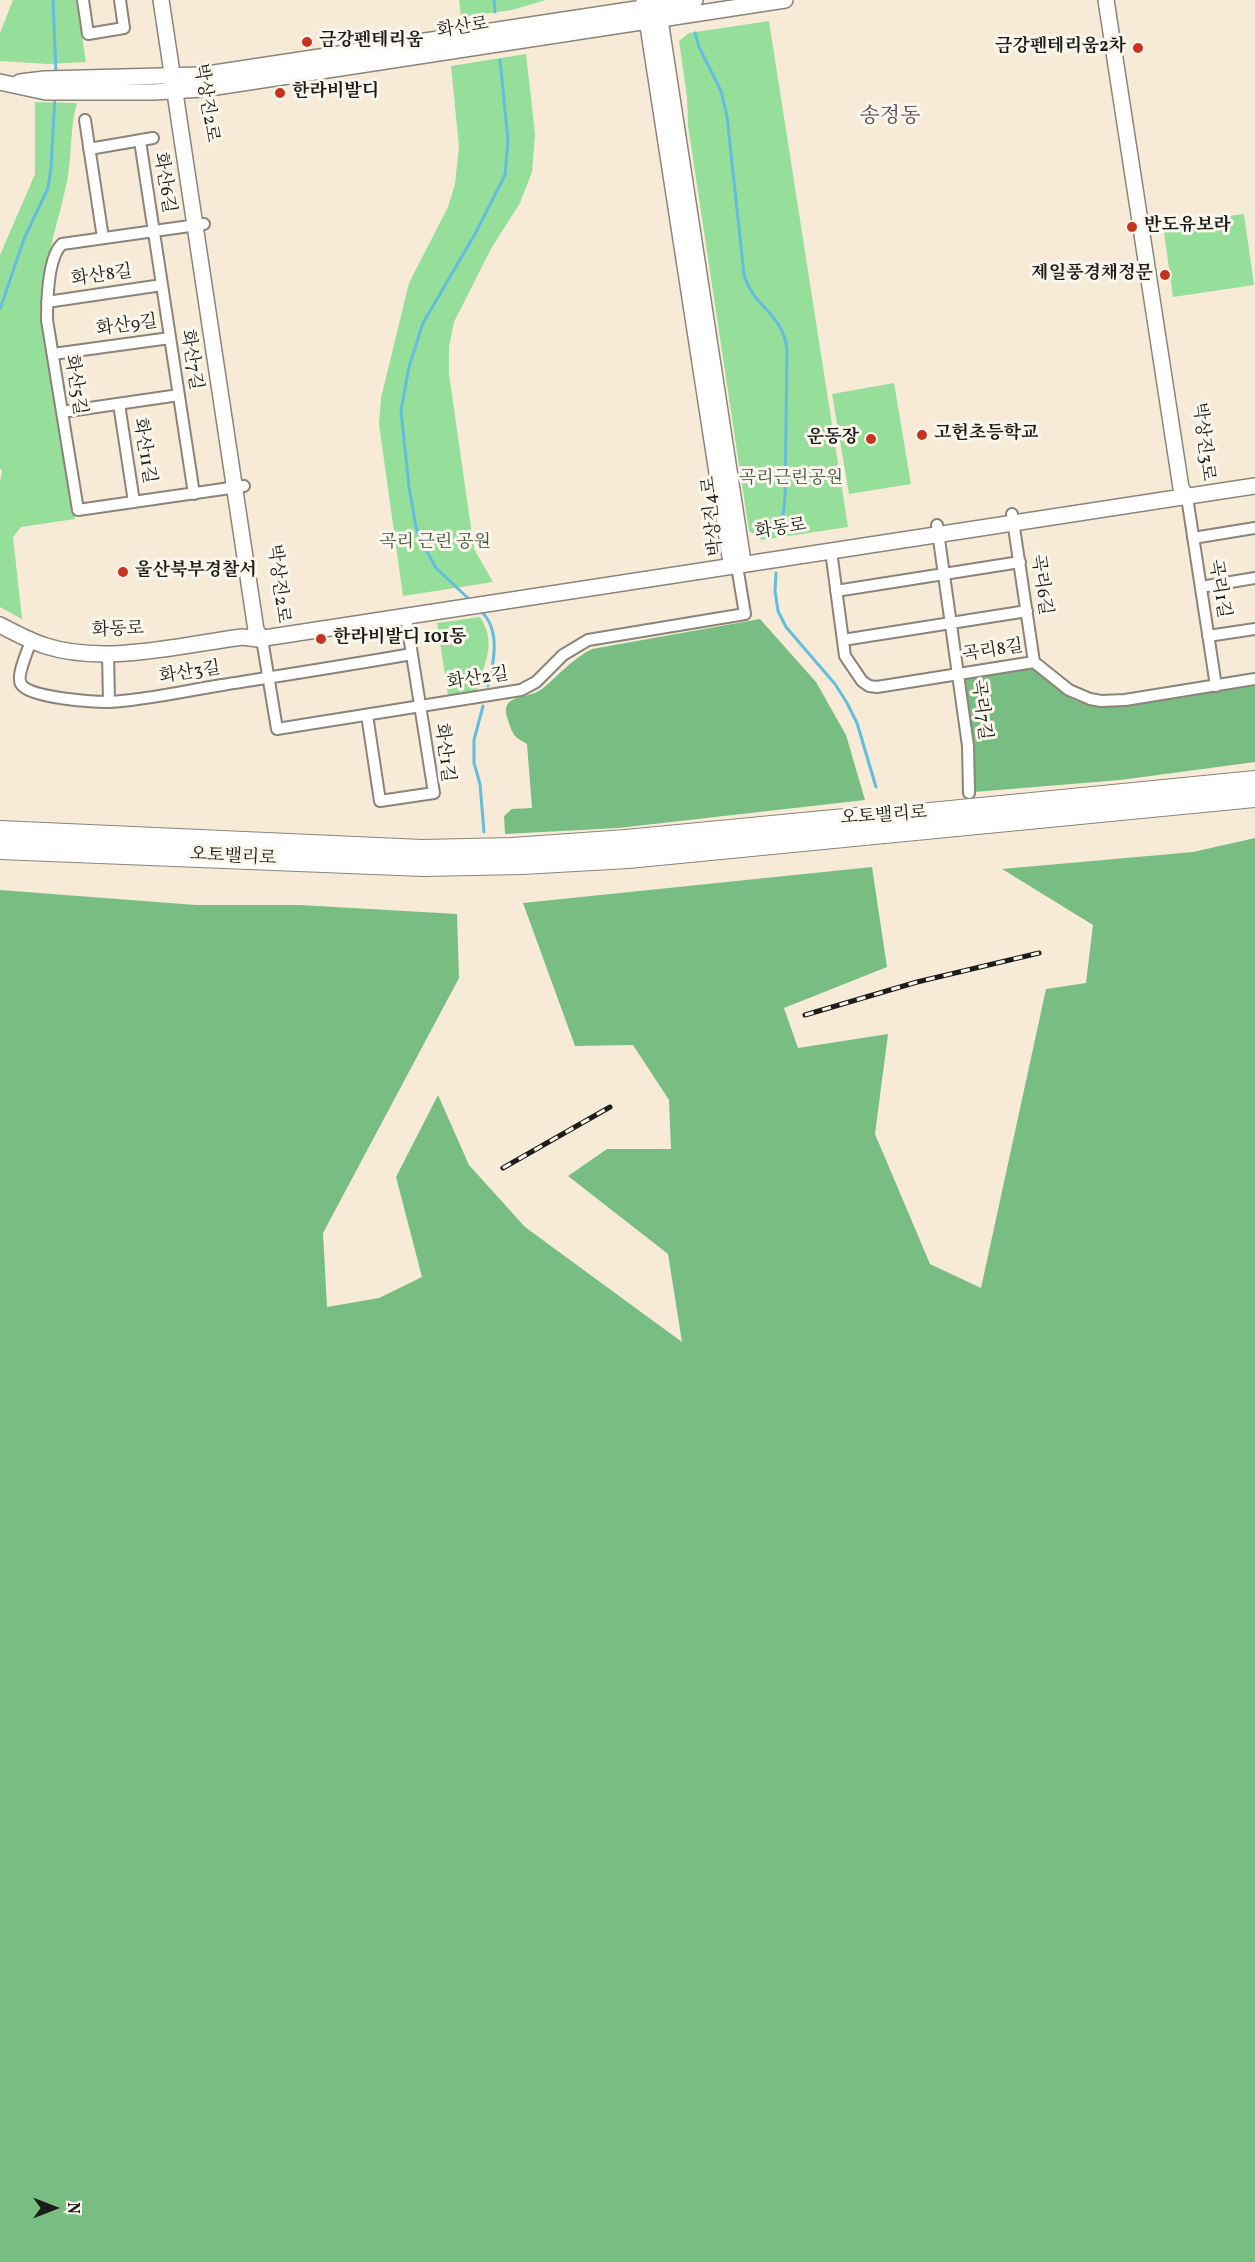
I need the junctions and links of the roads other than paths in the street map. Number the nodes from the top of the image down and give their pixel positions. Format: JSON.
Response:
{"nodes":[{"id":1,"x":82,"y":0,"type":"edge"},
{"id":2,"x":120,"y":0,"type":"edge"},
{"id":3,"x":161,"y":0,"type":"edge"},
{"id":4,"x":170,"y":0,"type":"edge"},
{"id":5,"x":695,"y":0,"type":"edge"},
{"id":6,"x":785,"y":0,"type":"edge"},
{"id":7,"x":1106,"y":0,"type":"edge"},
{"id":8,"x":1115,"y":0,"type":"edge"},
{"id":9,"x":652,"y":9,"type":"edge"},
{"id":10,"x":2,"y":83,"type":"edge"},
{"id":11,"x":178,"y":84,"type":"junction"},
{"id":12,"x":85,"y":120,"type":"dead end"},
{"id":13,"x":153,"y":138,"type":"dead end"},
{"id":14,"x":140,"y":141,"type":"junction"},
{"id":15,"x":89,"y":149,"type":"junction"},
{"id":16,"x":199,"y":225,"type":"junction"},
{"id":17,"x":154,"y":231,"type":"junction"},
{"id":18,"x":103,"y":238,"type":"junction"},
{"id":19,"x":162,"y":285,"type":"junction"},
{"id":20,"x":47,"y":302,"type":"junction"},
{"id":21,"x":170,"y":338,"type":"junction"},
{"id":22,"x":53,"y":354,"type":"junction"},
{"id":23,"x":179,"y":395,"type":"junction"},
{"id":24,"x":119,"y":404,"type":"junction"},
{"id":25,"x":62,"y":412,"type":"junction"},
{"id":26,"x":1255,"y":476,"type":"edge"},
{"id":27,"x":1255,"y":486,"type":"edge"},
{"id":28,"x":239,"y":487,"type":"junction"},
{"id":29,"x":1186,"y":490,"type":"junction"},
{"id":30,"x":194,"y":494,"type":"junction"},
{"id":31,"x":134,"y":502,"type":"junction"},
{"id":32,"x":1013,"y":518,"type":"junction"},
{"id":33,"x":1255,"y":528,"type":"edge"},
{"id":34,"x":938,"y":530,"type":"junction"},
{"id":35,"x":1193,"y":538,"type":"junction"},
{"id":36,"x":831,"y":551,"type":"junction"},
{"id":37,"x":736,"y":559,"type":"junction"},
{"id":38,"x":1020,"y":562,"type":"junction"},
{"id":39,"x":944,"y":574,"type":"junction"},
{"id":40,"x":1255,"y":578,"type":"edge"},
{"id":41,"x":1201,"y":587,"type":"junction"},
{"id":42,"x":836,"y":591,"type":"junction"},
{"id":43,"x":469,"y":602,"type":"junction"},
{"id":44,"x":1027,"y":611,"type":"junction"},
{"id":45,"x":406,"y":616,"type":"junction"},
{"id":46,"x":951,"y":623,"type":"junction"},
{"id":47,"x":0,"y":625,"type":"edge"},
{"id":48,"x":1255,"y":629,"type":"edge"},
{"id":49,"x":257,"y":634,"type":"junction"},
{"id":50,"x":1209,"y":636,"type":"junction"},
{"id":51,"x":843,"y":640,"type":"junction"},
{"id":52,"x":31,"y":641,"type":"junction"},
{"id":53,"x":108,"y":653,"type":"junction"},
{"id":54,"x":412,"y":654,"type":"junction"},
{"id":55,"x":1034,"y":662,"type":"junction"},
{"id":56,"x":958,"y":674,"type":"junction"},
{"id":57,"x":269,"y":678,"type":"junction"},
{"id":58,"x":1255,"y":680,"type":"edge"},
{"id":59,"x":1216,"y":686,"type":"junction"},
{"id":60,"x":109,"y":702,"type":"junction"},
{"id":61,"x":420,"y":706,"type":"junction"},
{"id":62,"x":367,"y":715,"type":"junction"},
{"id":63,"x":1255,"y":774,"type":"edge"},
{"id":64,"x":1255,"y":781,"type":"edge"},
{"id":65,"x":1199,"y":785,"type":"junction"},
{"id":66,"x":969,"y":793,"type":"dead end"},
{"id":67,"x":1255,"y":797,"type":"edge"},
{"id":68,"x":910,"y":823,"type":"junction"},
{"id":69,"x":0,"y":831,"type":"edge"},
{"id":70,"x":0,"y":849,"type":"edge"},
{"id":71,"x":463,"y":857,"type":"junction"}],
"edges":[{"from":1,"to":2,"type":"street"},
{"from":3,"to":11,"type":"street","name":"박상진2로"},
{"from":4,"to":11,"type":"street","name":"박상진2로"},
{"from":5,"to":9,"type":"street","name":"화산로"},
{"from":6,"to":9,"type":"street","name":"화산로"},
{"from":7,"to":29,"type":"street","name":"박상진3로"},
{"from":8,"to":29,"type":"street","name":"박상진3로"},
{"from":9,"to":11,"type":"street","name":"화산로"},
{"from":9,"to":37,"type":"street","name":"박상진4로"},
{"from":10,"to":11,"type":"street","name":"화산로"},
{"from":11,"to":16,"type":"street","name":"박상진2로"},
{"from":12,"to":15,"type":"street"},
{"from":13,"to":14,"type":"street","name":"화산6길"},
{"from":14,"to":15,"type":"street","name":"화산6길"},
{"from":14,"to":17,"type":"street","name":"화산6길"},
{"from":15,"to":18,"type":"street"},
{"from":16,"to":17,"type":"street","name":"화산5길"},
{"from":16,"to":28,"type":"street","name":"박상진2로"},
{"from":17,"to":18,"type":"street","name":"화산5길"},
{"from":17,"to":19,"type":"street","name":"화산7길"},
{"from":18,"to":20,"type":"street","name":"화산5길"},
{"from":19,"to":20,"type":"street","name":"화산8길"},
{"from":19,"to":21,"type":"street","name":"화산7길"},
{"from":20,"to":22,"type":"street","name":"화산5길"},
{"from":21,"to":22,"type":"street","name":"화산9길"},
{"from":21,"to":23,"type":"street","name":"화산7길"},
{"from":22,"to":25,"type":"street","name":"화산5길"},
{"from":23,"to":24,"type":"street"},
{"from":23,"to":30,"type":"street","name":"화산7길"},
{"from":24,"to":25,"type":"street"},
{"from":24,"to":31,"type":"street","name":"화산11길"},
{"from":25,"to":31,"type":"street","name":"화산5길"},
{"from":26,"to":29,"type":"street","name":"화동로"},
{"from":27,"to":29,"type":"street","name":"화동로"},
{"from":28,"to":30,"type":"street","name":"화산5길"},
{"from":28,"to":49,"type":"street","name":"박상진2로"},
{"from":29,"to":32,"type":"street","name":"화동로"},
{"from":29,"to":35,"type":"street","name":"곡리1길"},
{"from":30,"to":31,"type":"street","name":"화산5길"},
{"from":32,"to":34,"type":"street","name":"화동로"},
{"from":32,"to":38,"type":"street","name":"곡리6길"},
{"from":33,"to":35,"type":"street"},
{"from":34,"to":36,"type":"street","name":"화동로"},
{"from":34,"to":37,"type":"street","name":"화동로"},
{"from":34,"to":39,"type":"street","name":"곡리7길"},
{"from":35,"to":41,"type":"street","name":"곡리1길"},
{"from":36,"to":37,"type":"street","name":"화동로"},
{"from":36,"to":42,"type":"street","name":"곡리8길"},
{"from":37,"to":43,"type":"street","name":"화동로"},
{"from":37,"to":61,"type":"street","name":"화산2길"},
{"from":38,"to":39,"type":"street"},
{"from":38,"to":44,"type":"street","name":"곡리6길"},
{"from":39,"to":42,"type":"street"},
{"from":39,"to":46,"type":"street","name":"곡리7길"},
{"from":40,"to":41,"type":"street"},
{"from":41,"to":50,"type":"street","name":"곡리1길"},
{"from":42,"to":51,"type":"street","name":"곡리8길"},
{"from":43,"to":45,"type":"street","name":"화동로"},
{"from":43,"to":49,"type":"street","name":"화동로"},
{"from":44,"to":46,"type":"street"},
{"from":44,"to":55,"type":"street","name":"곡리6길"},
{"from":45,"to":49,"type":"street","name":"화동로"},
{"from":45,"to":54,"type":"street","name":"화산1길"},
{"from":46,"to":51,"type":"street"},
{"from":46,"to":56,"type":"street","name":"곡리7길"},
{"from":47,"to":52,"type":"street","name":"화동로"},
{"from":48,"to":50,"type":"street"},
{"from":49,"to":53,"type":"street","name":"화동로"},
{"from":49,"to":57,"type":"street","name":"화산2길"},
{"from":50,"to":59,"type":"street","name":"곡리1길"},
{"from":51,"to":56,"type":"street","name":"곡리8길"},
{"from":52,"to":53,"type":"street","name":"화동로"},
{"from":52,"to":60,"type":"street","name":"화산3길"},
{"from":53,"to":60,"type":"street"},
{"from":54,"to":57,"type":"street","name":"화산3길"},
{"from":54,"to":61,"type":"street","name":"화산1길"},
{"from":55,"to":56,"type":"street","name":"곡리8길"},
{"from":55,"to":59,"type":"street","name":"곡리8길"},
{"from":56,"to":66,"type":"street","name":"곡리7길"},
{"from":57,"to":60,"type":"street","name":"화산3길"},
{"from":57,"to":62,"type":"street","name":"화산2길"},
{"from":58,"to":59,"type":"street","name":"곡리8길"},
{"from":61,"to":62,"type":"street","name":"화산2길"},
{"from":61,"to":62,"type":"street","name":"화산1길"},
{"from":63,"to":65,"type":"highway"},
{"from":64,"to":65,"type":"highway","name":"오토밸리로"},
{"from":65,"to":68,"type":"highway","name":"오토밸리로"},
{"from":67,"to":68,"type":"highway","name":"오토밸리로"},
{"from":68,"to":71,"type":"highway","name":"오토밸리로"},
{"from":69,"to":71,"type":"highway","name":"오토밸리로"},
{"from":70,"to":71,"type":"highway","name":"오토밸리로"}]}
